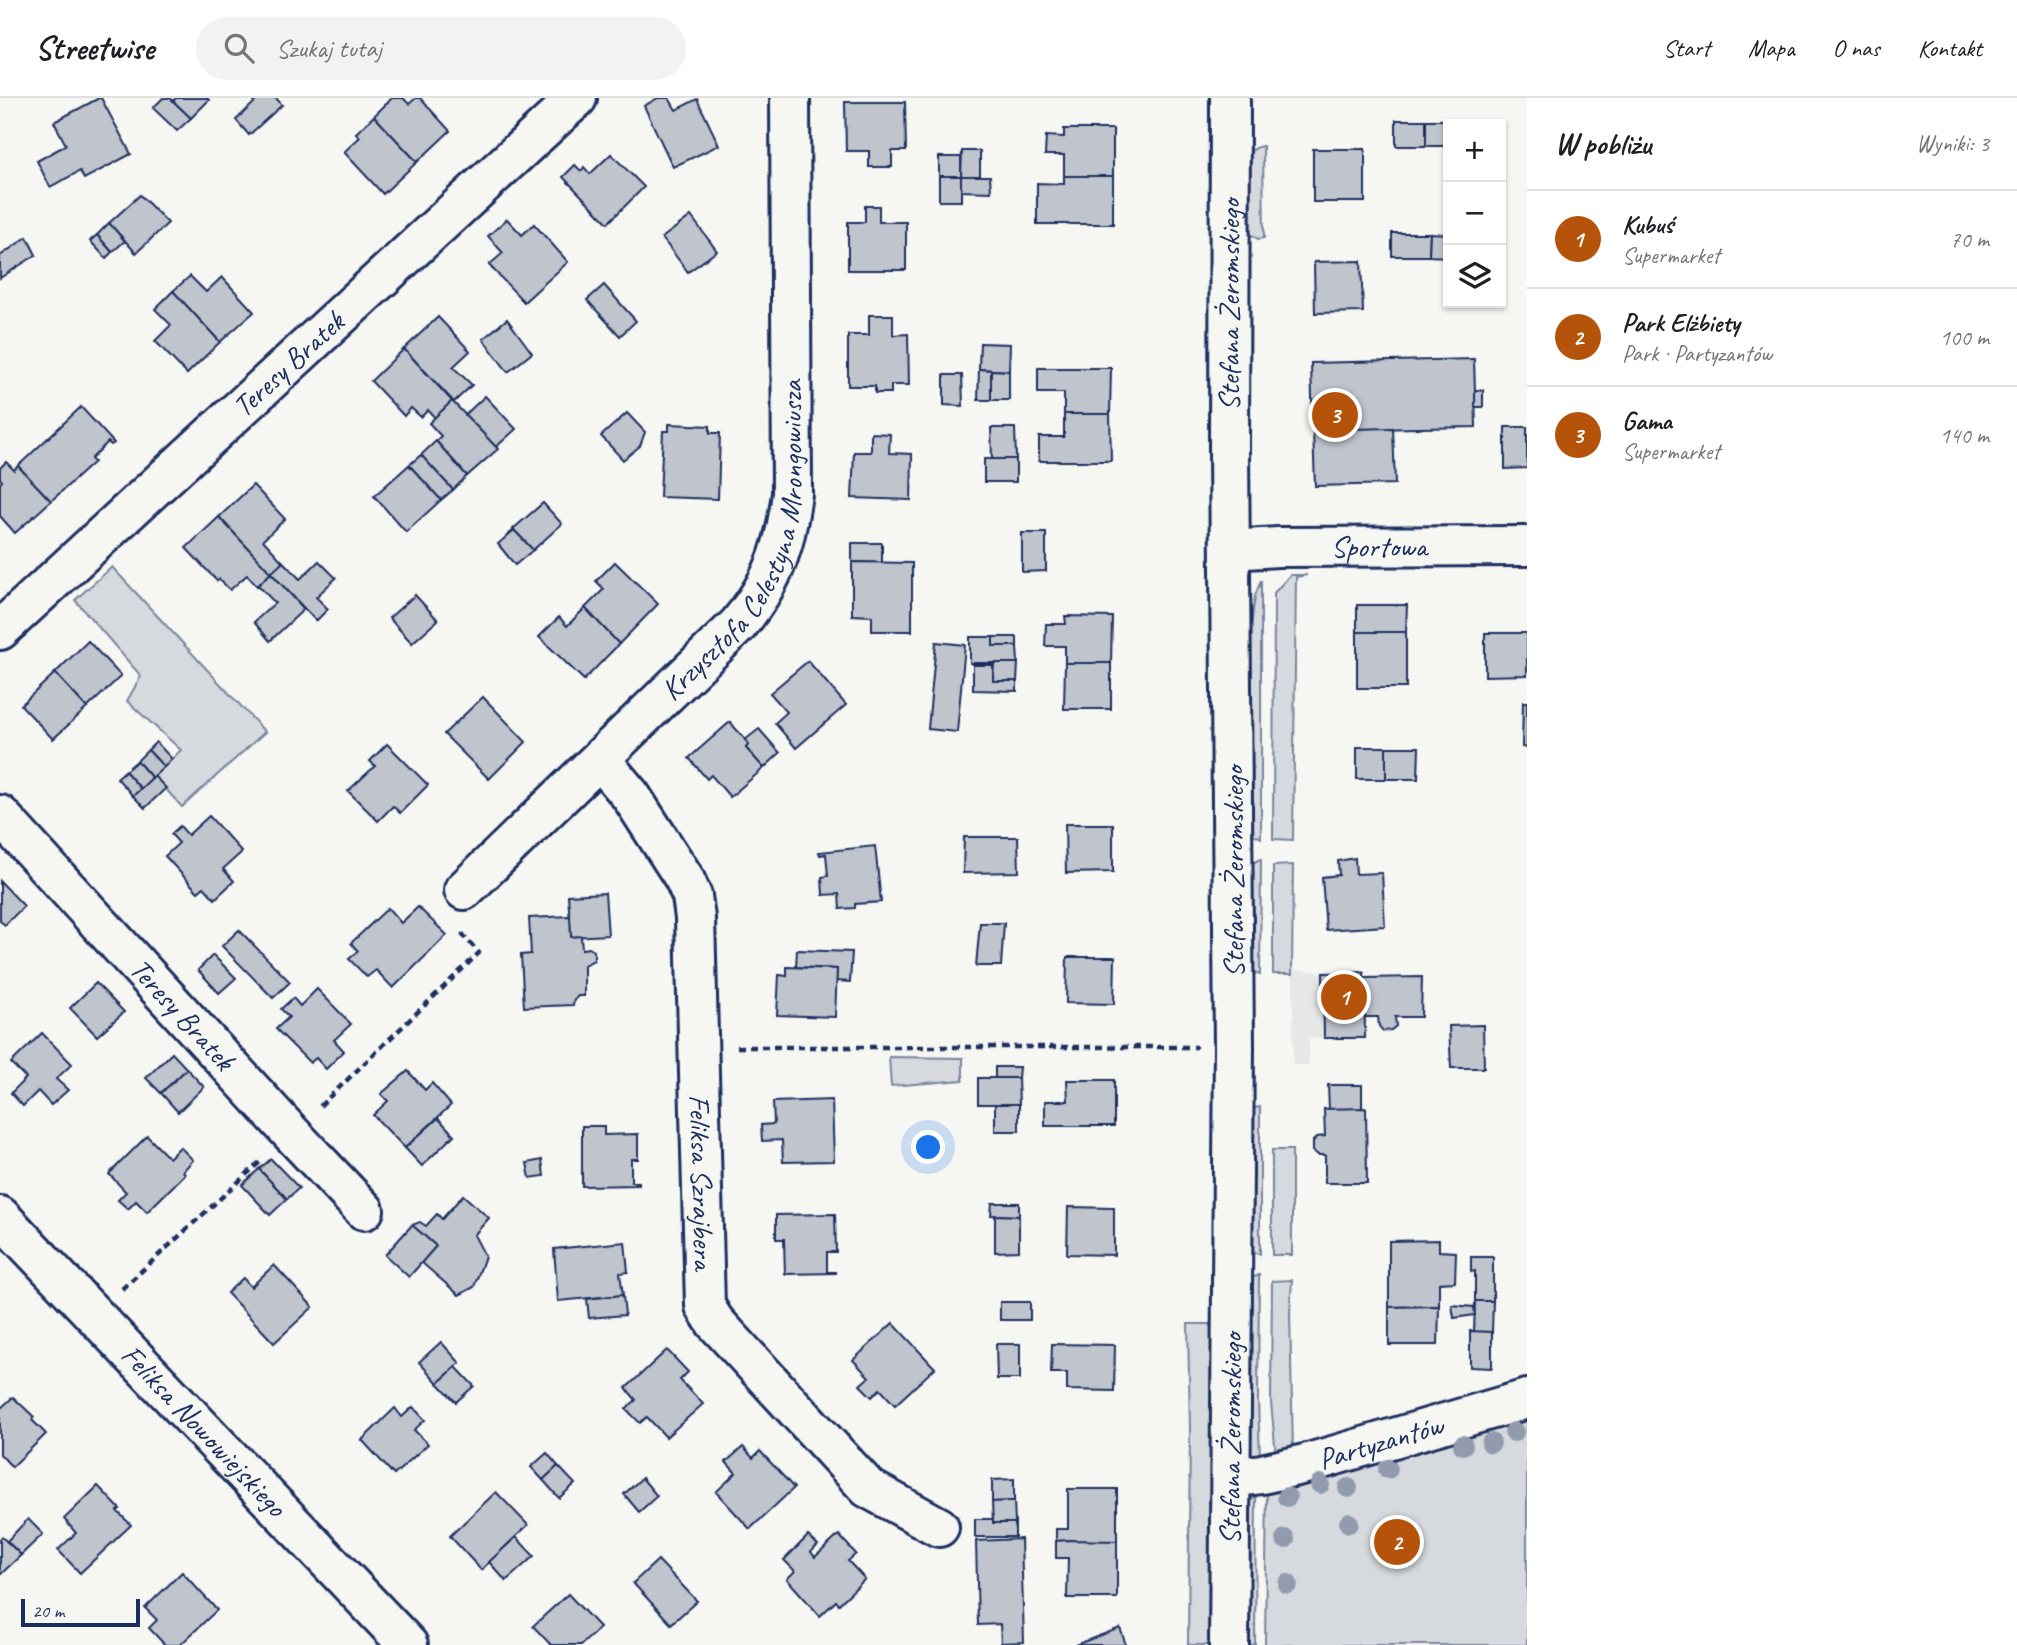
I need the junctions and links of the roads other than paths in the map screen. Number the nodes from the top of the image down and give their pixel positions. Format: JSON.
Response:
{"nodes":[{"id":1,"x":577,"y":98,"type":"edge"},
{"id":2,"x":790,"y":98,"type":"edge"},
{"id":3,"x":1230,"y":98,"type":"edge"},
{"id":4,"x":1527,"y":546,"type":"edge"},
{"id":5,"x":1230,"y":550,"type":"junction"},
{"id":6,"x":0,"y":630,"type":"edge"},
{"id":7,"x":600,"y":759,"type":"junction"},
{"id":8,"x":0,"y":815,"type":"edge"},
{"id":9,"x":464,"y":890,"type":"dead end"},
{"id":10,"x":364,"y":1210,"type":"dead end"},
{"id":11,"x":0,"y":1216,"type":"edge"},
{"id":12,"x":1527,"y":1399,"type":"edge"},
{"id":13,"x":1231,"y":1478,"type":"junction"},
{"id":14,"x":939,"y":1527,"type":"dead end"},
{"id":15,"x":408,"y":1645,"type":"edge"},
{"id":16,"x":1229,"y":1645,"type":"edge"}],
"edges":[{"from":1,"to":6,"type":"street","name":"Teresy Bratek"},
{"from":2,"to":7,"type":"street","name":"Krzysztofa Celestyna Mrongowiusza"},
{"from":3,"to":5,"type":"street","name":"Stefana Żeromskiego"},
{"from":4,"to":5,"type":"street","name":"Sportowa"},
{"from":5,"to":13,"type":"street","name":"Stefana Żeromskiego"},
{"from":7,"to":9,"type":"street","name":"Krzysztofa Celestyna Mrongowiusza"},
{"from":7,"to":14,"type":"street","name":"Feliksa Szrajbera"},
{"from":8,"to":10,"type":"street","name":"Teresy Bratek"},
{"from":11,"to":15,"type":"street","name":"Feliksa Nowowiejskiego"},
{"from":12,"to":13,"type":"street","name":"Partyzantów"},
{"from":13,"to":16,"type":"street","name":"Stefana Żeromskiego"}]}
